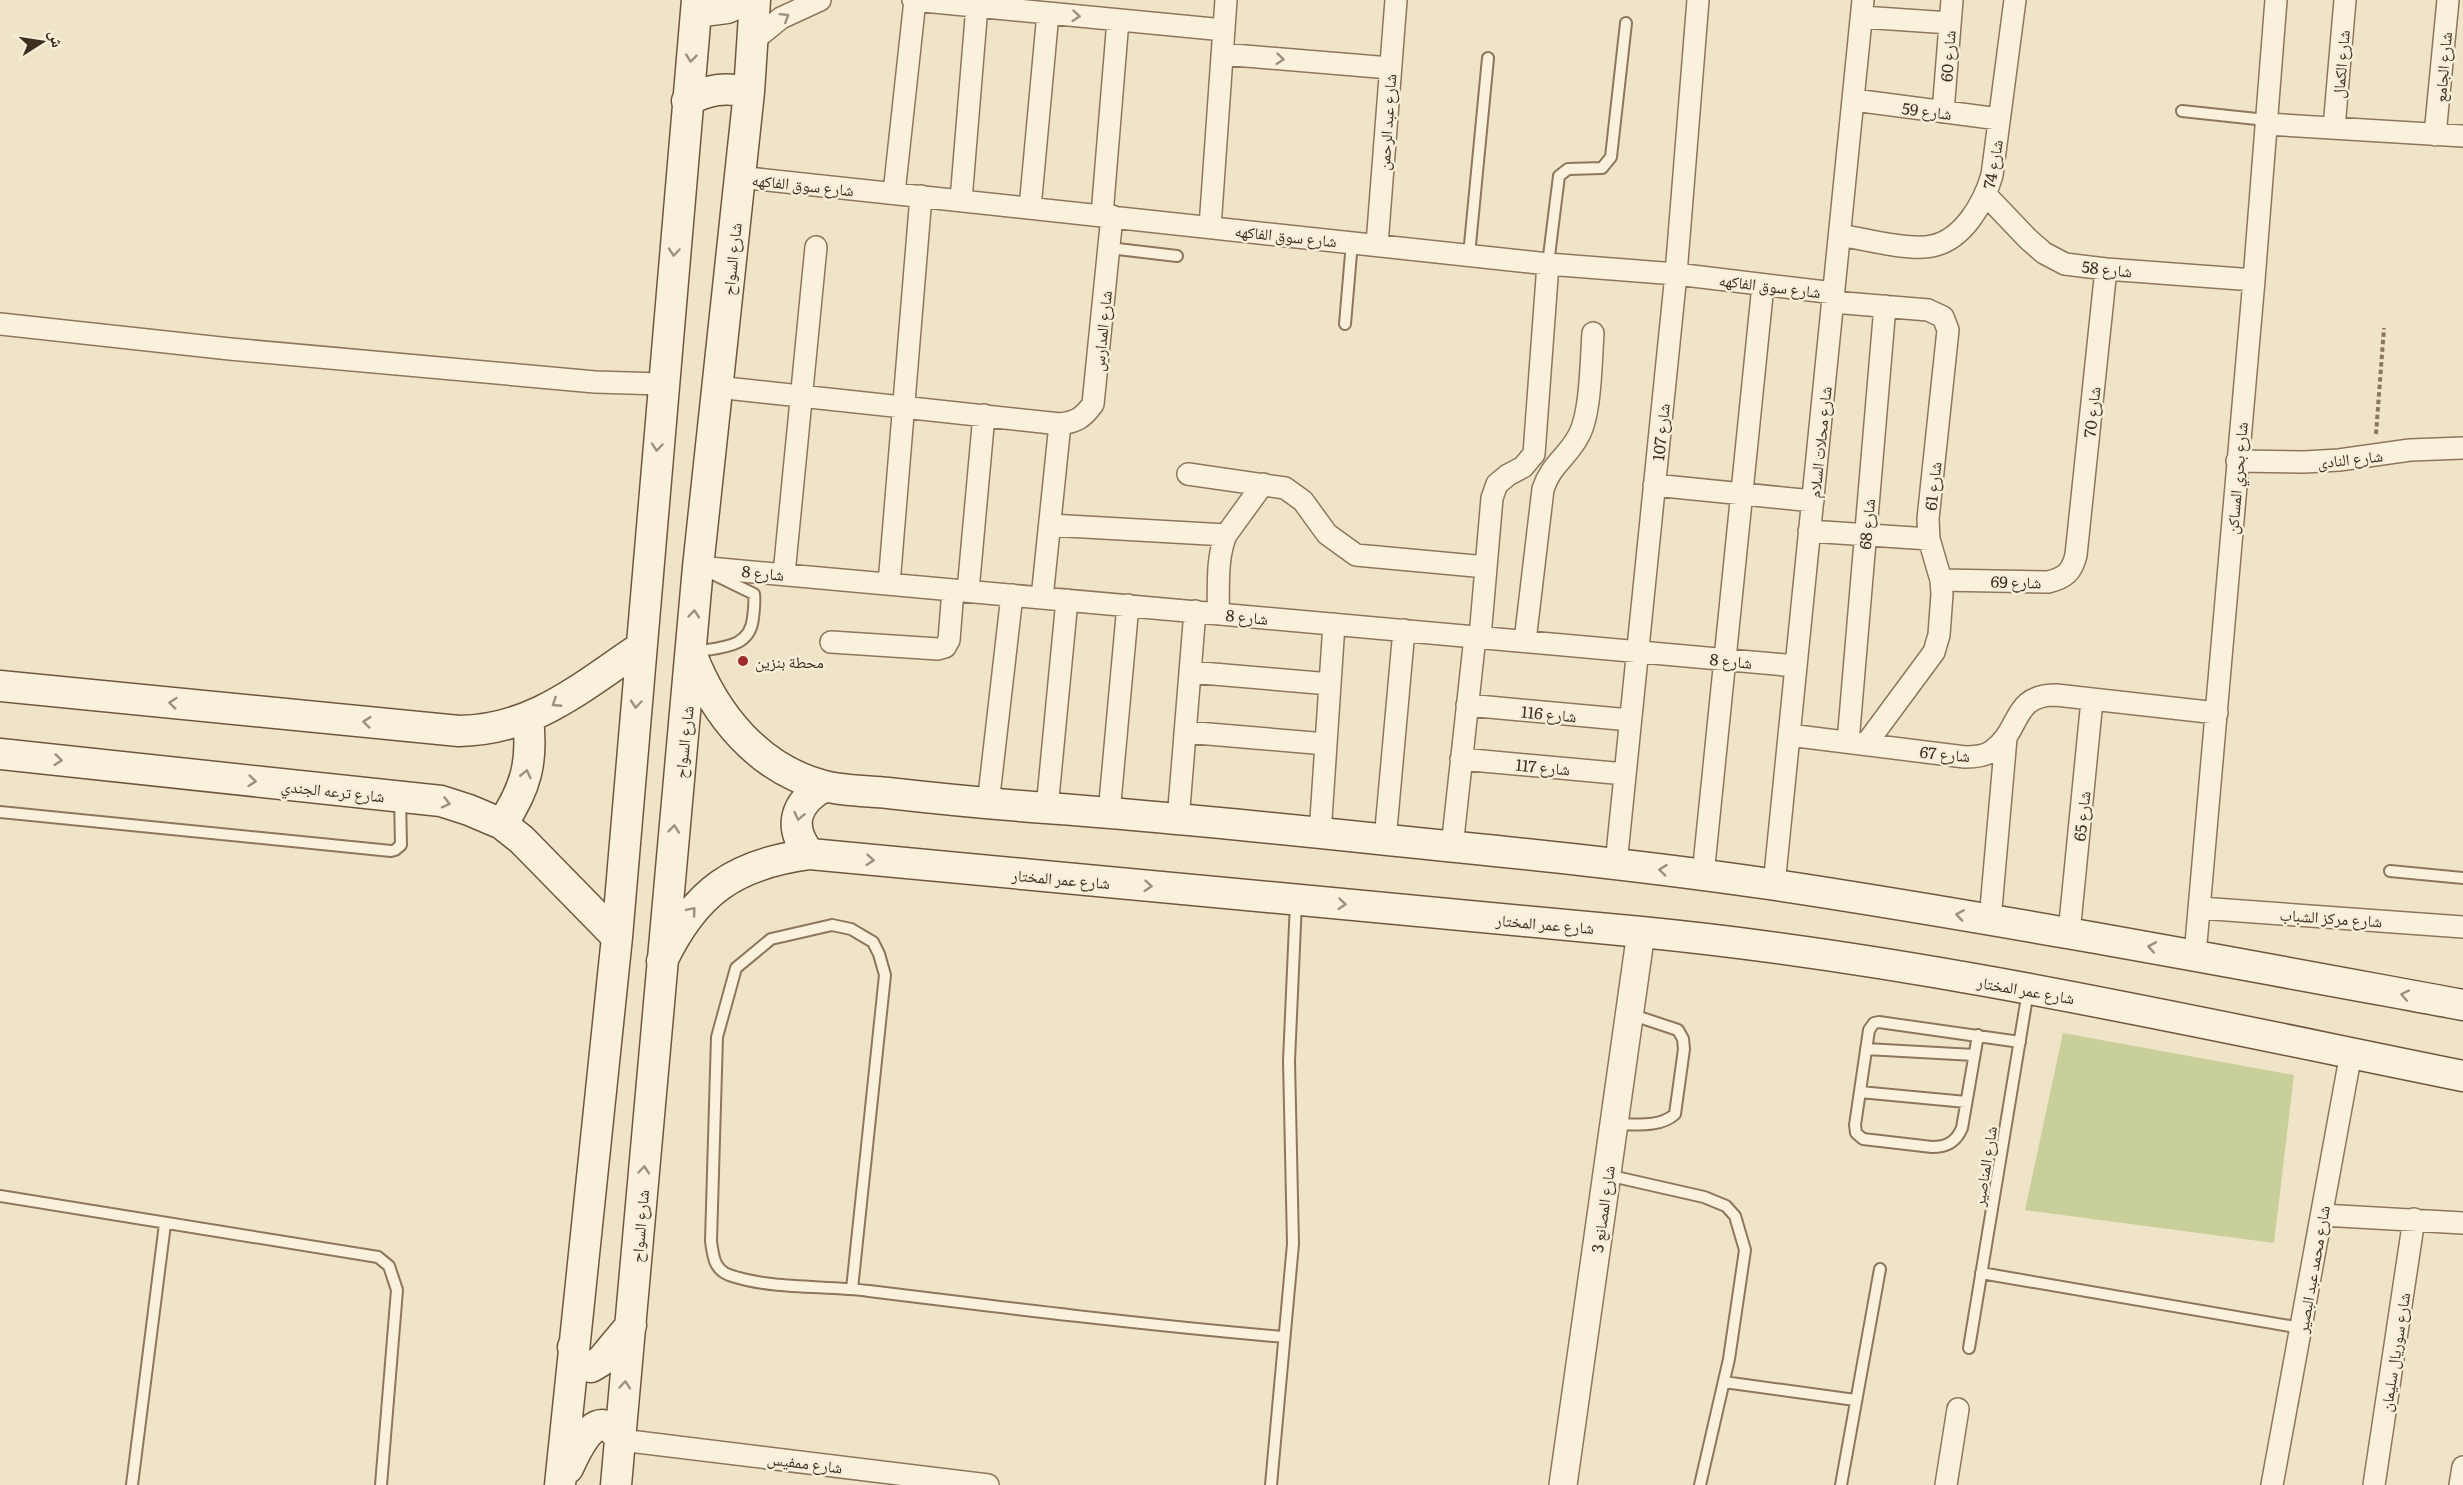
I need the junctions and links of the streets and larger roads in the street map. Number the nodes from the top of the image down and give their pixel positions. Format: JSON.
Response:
{"nodes":[{"id":1,"x":745,"y":0,"type":"edge"},
{"id":2,"x":755,"y":0,"type":"edge"},
{"id":3,"x":820,"y":0,"type":"edge"},
{"id":4,"x":914,"y":0,"type":"edge"},
{"id":5,"x":1226,"y":0,"type":"edge"},
{"id":6,"x":1396,"y":0,"type":"edge"},
{"id":7,"x":1698,"y":0,"type":"edge"},
{"id":8,"x":1952,"y":0,"type":"edge"},
{"id":9,"x":2015,"y":0,"type":"edge"},
{"id":10,"x":2276,"y":0,"type":"edge"},
{"id":11,"x":2345,"y":0,"type":"edge"},
{"id":12,"x":2448,"y":0,"type":"edge"},
{"id":13,"x":696,"y":6,"type":"edge"},
{"id":14,"x":977,"y":6,"type":"junction"},
{"id":15,"x":1863,"y":8,"type":"edge"},
{"id":16,"x":1048,"y":13,"type":"junction"},
{"id":17,"x":1118,"y":20,"type":"junction"},
{"id":18,"x":1950,"y":23,"type":"junction"},
{"id":19,"x":1224,"y":30,"type":"junction"},
{"id":20,"x":754,"y":40,"type":"junction"},
{"id":21,"x":1222,"y":54,"type":"junction"},
{"id":22,"x":1390,"y":68,"type":"junction"},
{"id":23,"x":749,"y":92,"type":"junction"},
{"id":24,"x":1854,"y":100,"type":"junction"},
{"id":25,"x":687,"y":101,"type":"junction"},
{"id":26,"x":1943,"y":112,"type":"junction"},
{"id":27,"x":1999,"y":119,"type":"junction"},
{"id":28,"x":2266,"y":122,"type":"junction"},
{"id":29,"x":2334,"y":128,"type":"junction"},
{"id":30,"x":2435,"y":135,"type":"junction"},
{"id":31,"x":2463,"y":136,"type":"edge"},
{"id":32,"x":739,"y":177,"type":"junction"},
{"id":33,"x":894,"y":193,"type":"junction"},
{"id":34,"x":1986,"y":195,"type":"junction"},
{"id":35,"x":921,"y":196,"type":"junction"},
{"id":36,"x":961,"y":200,"type":"junction"},
{"id":37,"x":1030,"y":208,"type":"junction"},
{"id":38,"x":1107,"y":216,"type":"junction"},
{"id":39,"x":1210,"y":227,"type":"junction"},
{"id":40,"x":1840,"y":235,"type":"junction"},
{"id":41,"x":1377,"y":244,"type":"junction"},
{"id":42,"x":816,"y":247,"type":"dead end"},
{"id":43,"x":1548,"y":264,"type":"junction"},
{"id":44,"x":2106,"y":269,"type":"junction"},
{"id":45,"x":1676,"y":274,"type":"junction"},
{"id":46,"x":2254,"y":280,"type":"junction"},
{"id":47,"x":1763,"y":285,"type":"junction"},
{"id":48,"x":1833,"y":297,"type":"junction"},
{"id":49,"x":1885,"y":306,"type":"junction"},
{"id":50,"x":0,"y":324,"type":"edge"},
{"id":51,"x":1593,"y":333,"type":"dead end"},
{"id":52,"x":662,"y":384,"type":"junction"},
{"id":53,"x":717,"y":387,"type":"junction"},
{"id":54,"x":801,"y":396,"type":"junction"},
{"id":55,"x":904,"y":406,"type":"junction"},
{"id":56,"x":984,"y":415,"type":"junction"},
{"id":57,"x":1060,"y":424,"type":"junction"},
{"id":58,"x":2463,"y":448,"type":"edge"},
{"id":59,"x":2237,"y":461,"type":"junction"},
{"id":60,"x":1188,"y":474,"type":"dead end"},
{"id":61,"x":1263,"y":484,"type":"junction"},
{"id":62,"x":1654,"y":485,"type":"junction"},
{"id":63,"x":1742,"y":494,"type":"junction"},
{"id":64,"x":1813,"y":501,"type":"junction"},
{"id":65,"x":1050,"y":525,"type":"junction"},
{"id":66,"x":1809,"y":531,"type":"junction"},
{"id":67,"x":1226,"y":535,"type":"junction"},
{"id":68,"x":1865,"y":536,"type":"junction"},
{"id":69,"x":1929,"y":539,"type":"junction"},
{"id":70,"x":2076,"y":555,"type":"joint"},
{"id":71,"x":698,"y":567,"type":"junction"},
{"id":72,"x":1486,"y":567,"type":"junction"},
{"id":73,"x":784,"y":574,"type":"junction"},
{"id":74,"x":1941,"y":580,"type":"junction"},
{"id":75,"x":889,"y":584,"type":"junction"},
{"id":76,"x":961,"y":590,"type":"junction"},
{"id":77,"x":1012,"y":595,"type":"junction"},
{"id":78,"x":1042,"y":598,"type":"junction"},
{"id":79,"x":1067,"y":600,"type":"junction"},
{"id":80,"x":1128,"y":605,"type":"junction"},
{"id":81,"x":1196,"y":611,"type":"junction"},
{"id":82,"x":1218,"y":614,"type":"junction"},
{"id":83,"x":1334,"y":624,"type":"junction"},
{"id":84,"x":1404,"y":630,"type":"junction"},
{"id":85,"x":1477,"y":637,"type":"junction"},
{"id":86,"x":1525,"y":641,"type":"junction"},
{"id":87,"x":831,"y":642,"type":"dead end"},
{"id":88,"x":640,"y":648,"type":"junction"},
{"id":89,"x":1637,"y":651,"type":"junction"},
{"id":90,"x":691,"y":653,"type":"junction"},
{"id":91,"x":1725,"y":659,"type":"junction"},
{"id":92,"x":1796,"y":666,"type":"junction"},
{"id":93,"x":1190,"y":672,"type":"junction"},
{"id":94,"x":1330,"y":684,"type":"junction"},
{"id":95,"x":0,"y":686,"type":"edge"},
{"id":96,"x":2092,"y":700,"type":"junction"},
{"id":97,"x":1467,"y":705,"type":"junction"},
{"id":98,"x":2217,"y":713,"type":"junction"},
{"id":99,"x":528,"y":719,"type":"junction"},
{"id":100,"x":1630,"y":720,"type":"junction"},
{"id":101,"x":1185,"y":732,"type":"junction"},
{"id":102,"x":1789,"y":735,"type":"junction"},
{"id":103,"x":2006,"y":738,"type":"junction"},
{"id":104,"x":1857,"y":743,"type":"junction"},
{"id":105,"x":1326,"y":744,"type":"junction"},
{"id":106,"x":0,"y":754,"type":"edge"},
{"id":107,"x":1461,"y":759,"type":"junction"},
{"id":108,"x":1625,"y":774,"type":"junction"},
{"id":109,"x":825,"y":786,"type":"junction"},
{"id":110,"x":988,"y":804,"type":"junction"},
{"id":111,"x":1047,"y":808,"type":"junction"},
{"id":112,"x":1109,"y":813,"type":"junction"},
{"id":113,"x":1178,"y":820,"type":"junction"},
{"id":114,"x":502,"y":824,"type":"junction"},
{"id":115,"x":1320,"y":834,"type":"junction"},
{"id":116,"x":1385,"y":840,"type":"junction"},
{"id":117,"x":1452,"y":847,"type":"junction"},
{"id":118,"x":810,"y":855,"type":"junction"},
{"id":119,"x":1616,"y":864,"type":"junction"},
{"id":120,"x":1703,"y":875,"type":"junction"},
{"id":121,"x":1774,"y":885,"type":"junction"},
{"id":122,"x":2200,"y":908,"type":"junction"},
{"id":123,"x":1990,"y":920,"type":"junction"},
{"id":124,"x":2463,"y":927,"type":"edge"},
{"id":125,"x":1641,"y":932,"type":"junction"},
{"id":126,"x":2069,"y":933,"type":"junction"},
{"id":127,"x":617,"y":937,"type":"junction"},
{"id":128,"x":2195,"y":955,"type":"junction"},
{"id":129,"x":662,"y":961,"type":"junction"},
{"id":130,"x":2463,"y":1005,"type":"edge"},
{"id":131,"x":2351,"y":1053,"type":"junction"},
{"id":132,"x":2463,"y":1076,"type":"edge"},
{"id":133,"x":2322,"y":1215,"type":"junction"},
{"id":134,"x":2414,"y":1219,"type":"junction"},
{"id":135,"x":2463,"y":1223,"type":"edge"},
{"id":136,"x":631,"y":1325,"type":"junction"},
{"id":137,"x":573,"y":1347,"type":"junction"},
{"id":138,"x":1958,"y":1410,"type":"dead end"},
{"id":139,"x":621,"y":1440,"type":"junction"},
{"id":140,"x":2463,"y":1467,"type":"edge"},
{"id":141,"x":560,"y":1485,"type":"edge"},
{"id":142,"x":616,"y":1485,"type":"edge"},
{"id":143,"x":988,"y":1485,"type":"edge"},
{"id":144,"x":1563,"y":1485,"type":"edge"},
{"id":145,"x":1946,"y":1485,"type":"edge"},
{"id":146,"x":2272,"y":1485,"type":"edge"},
{"id":147,"x":2374,"y":1485,"type":"edge"},
{"id":148,"x":2460,"y":1485,"type":"edge"}],
"edges":[{"from":1,"to":13,"type":"main road"},
{"from":2,"to":20,"type":"main road","name":"شارع السواح"},
{"from":20,"to":3,"type":"street","one_way":true},
{"from":4,"to":14,"type":"street"},
{"from":4,"to":33,"type":"street"},
{"from":5,"to":19,"type":"street"},
{"from":6,"to":22,"type":"street","name":"شارع عبد الرحمن"},
{"from":7,"to":45,"type":"street","name":"شارع 107"},
{"from":8,"to":18,"type":"street","name":"شارع 60"},
{"from":9,"to":27,"type":"street","name":"شارع 74"},
{"from":10,"to":28,"type":"street","name":"شارع بحري المساكن"},
{"from":11,"to":29,"type":"street","name":"شارع الكمال"},
{"from":12,"to":30,"type":"street","name":"شارع الجامع"},
{"from":13,"to":25,"type":"main road","one_way":true},
{"from":14,"to":16,"type":"street"},
{"from":14,"to":36,"type":"street"},
{"from":15,"to":18,"type":"street"},
{"from":15,"to":24,"type":"street","name":"شارع محلات السلام"},
{"from":16,"to":17,"type":"street","one_way":true},
{"from":16,"to":37,"type":"street"},
{"from":17,"to":19,"type":"street"},
{"from":17,"to":38,"type":"street","name":"شارع المدارس"},
{"from":18,"to":26,"type":"street","name":"شارع 60"},
{"from":19,"to":21,"type":"street"},
{"from":20,"to":23,"type":"main road","name":"شارع السواح"},
{"from":21,"to":22,"type":"street","one_way":true},
{"from":21,"to":39,"type":"street"},
{"from":22,"to":41,"type":"street","name":"شارع عبد الرحمن"},
{"from":23,"to":25,"type":"main road"},
{"from":23,"to":32,"type":"main road","name":"شارع السواح"},
{"from":24,"to":26,"type":"street","name":"شارع 59"},
{"from":24,"to":40,"type":"street","name":"شارع محلات السلام"},
{"from":25,"to":52,"type":"main road","one_way":true},
{"from":26,"to":27,"type":"street","name":"شارع 59"},
{"from":27,"to":34,"type":"street","name":"شارع 74"},
{"from":28,"to":29,"type":"street"},
{"from":28,"to":46,"type":"street","name":"شارع بحري المساكن"},
{"from":29,"to":30,"type":"street"},
{"from":30,"to":31,"type":"street"},
{"from":32,"to":33,"type":"street","name":"شارع سوق الفاكهه"},
{"from":32,"to":53,"type":"main road","name":"شارع السواح"},
{"from":33,"to":35,"type":"street","name":"شارع سوق الفاكهه"},
{"from":34,"to":40,"type":"street","name":"شارع 74"},
{"from":34,"to":44,"type":"street","name":"شارع 58"},
{"from":35,"to":36,"type":"street","name":"شارع سوق الفاكهه"},
{"from":35,"to":55,"type":"street"},
{"from":36,"to":37,"type":"street","name":"شارع سوق الفاكهه"},
{"from":37,"to":38,"type":"street","name":"شارع سوق الفاكهه"},
{"from":38,"to":39,"type":"street","name":"شارع سوق الفاكهه"},
{"from":38,"to":57,"type":"street","name":"شارع المدارس"},
{"from":39,"to":41,"type":"street","name":"شارع سوق الفاكهه"},
{"from":40,"to":48,"type":"street","name":"شارع محلات السلام"},
{"from":41,"to":43,"type":"street","name":"شارع سوق الفاكهه"},
{"from":42,"to":54,"type":"street"},
{"from":43,"to":45,"type":"street","name":"شارع سوق الفاكهه"},
{"from":43,"to":72,"type":"street"},
{"from":44,"to":46,"type":"street","name":"شارع 58"},
{"from":44,"to":70,"type":"street","name":"شارع 70"},
{"from":45,"to":47,"type":"street","name":"شارع سوق الفاكهه"},
{"from":45,"to":62,"type":"street","name":"شارع 107"},
{"from":46,"to":59,"type":"street","name":"شارع بحري المساكن"},
{"from":47,"to":48,"type":"street","name":"شارع سوق الفاكهه"},
{"from":47,"to":63,"type":"street"},
{"from":48,"to":49,"type":"street","name":"شارع 61"},
{"from":48,"to":64,"type":"street","name":"شارع محلات السلام"},
{"from":49,"to":68,"type":"street","name":"شارع 68"},
{"from":49,"to":69,"type":"street","name":"شارع 61"},
{"from":50,"to":52,"type":"street"},
{"from":51,"to":86,"type":"street"},
{"from":52,"to":88,"type":"main road","one_way":true},
{"from":53,"to":54,"type":"street"},
{"from":53,"to":71,"type":"main road","name":"شارع السواح"},
{"from":54,"to":55,"type":"street"},
{"from":54,"to":73,"type":"street"},
{"from":55,"to":56,"type":"street"},
{"from":55,"to":75,"type":"street"},
{"from":56,"to":57,"type":"street"},
{"from":56,"to":76,"type":"street"},
{"from":57,"to":65,"type":"street"},
{"from":58,"to":59,"type":"street","name":"شارع النادى"},
{"from":59,"to":98,"type":"street","name":"شارع بحري المساكن"},
{"from":60,"to":61,"type":"street"},
{"from":61,"to":67,"type":"street"},
{"from":61,"to":72,"type":"street"},
{"from":62,"to":63,"type":"street"},
{"from":62,"to":89,"type":"street","name":"شارع 107"},
{"from":63,"to":64,"type":"street"},
{"from":63,"to":91,"type":"street"},
{"from":64,"to":66,"type":"street","name":"شارع محلات السلام"},
{"from":65,"to":67,"type":"street"},
{"from":65,"to":78,"type":"street"},
{"from":66,"to":68,"type":"street"},
{"from":66,"to":92,"type":"street","name":"شارع محلات السلام"},
{"from":67,"to":82,"type":"street"},
{"from":68,"to":69,"type":"street"},
{"from":68,"to":104,"type":"street","name":"شارع 68"},
{"from":69,"to":74,"type":"street","name":"شارع 61"},
{"from":70,"to":74,"type":"street","name":"شارع 69"},
{"from":71,"to":73,"type":"street","name":"شارع 8"},
{"from":90,"to":71,"type":"main road","name":"شارع السواح","one_way":true},
{"from":72,"to":85,"type":"street"},
{"from":73,"to":75,"type":"street","name":"شارع 8"},
{"from":74,"to":104,"type":"street","name":"شارع 61"},
{"from":75,"to":76,"type":"street","name":"شارع 8"},
{"from":76,"to":77,"type":"street","name":"شارع 8"},
{"from":76,"to":87,"type":"street"},
{"from":77,"to":78,"type":"street","name":"شارع 8"},
{"from":77,"to":110,"type":"street"},
{"from":78,"to":79,"type":"street","name":"شارع 8"},
{"from":79,"to":80,"type":"street","name":"شارع 8"},
{"from":79,"to":111,"type":"street"},
{"from":80,"to":81,"type":"street","name":"شارع 8"},
{"from":80,"to":112,"type":"street"},
{"from":81,"to":82,"type":"street","name":"شارع 8"},
{"from":81,"to":93,"type":"street"},
{"from":82,"to":83,"type":"street","name":"شارع 8"},
{"from":83,"to":84,"type":"street","name":"شارع 8"},
{"from":83,"to":94,"type":"street"},
{"from":84,"to":85,"type":"street","name":"شارع 8"},
{"from":84,"to":116,"type":"street"},
{"from":85,"to":86,"type":"street","name":"شارع 8"},
{"from":85,"to":97,"type":"street"},
{"from":86,"to":89,"type":"street","name":"شارع 8"},
{"from":88,"to":99,"type":"main road","one_way":true},
{"from":88,"to":127,"type":"main road","one_way":true},
{"from":89,"to":91,"type":"street","name":"شارع 8"},
{"from":89,"to":100,"type":"street","name":"شارع 107"},
{"from":90,"to":109,"type":"main road"},
{"from":129,"to":90,"type":"main road","name":"شارع السواح","one_way":true},
{"from":91,"to":92,"type":"street","name":"شارع 8"},
{"from":91,"to":120,"type":"street"},
{"from":92,"to":102,"type":"street","name":"شارع محلات السلام"},
{"from":93,"to":94,"type":"street"},
{"from":93,"to":101,"type":"street"},
{"from":94,"to":105,"type":"street"},
{"from":99,"to":95,"type":"main road","one_way":true},
{"from":96,"to":98,"type":"street","name":"شارع 67"},
{"from":96,"to":103,"type":"street","name":"شارع 67"},
{"from":96,"to":126,"type":"street","name":"شارع 65"},
{"from":97,"to":100,"type":"street","name":"شارع 116"},
{"from":97,"to":107,"type":"street"},
{"from":98,"to":122,"type":"street","name":"شارع بحري المساكن"},
{"from":114,"to":99,"type":"main road","one_way":true},
{"from":100,"to":108,"type":"street","name":"شارع 107"},
{"from":101,"to":105,"type":"street"},
{"from":101,"to":113,"type":"street"},
{"from":102,"to":104,"type":"street","name":"شارع 67"},
{"from":102,"to":121,"type":"street","name":"شارع محلات السلام"},
{"from":103,"to":104,"type":"street","name":"شارع 67"},
{"from":103,"to":123,"type":"street"},
{"from":105,"to":115,"type":"street"},
{"from":106,"to":114,"type":"main road","name":"شارع ترعه الجندي","one_way":true},
{"from":107,"to":108,"type":"street","name":"شارع 117"},
{"from":107,"to":117,"type":"street"},
{"from":108,"to":119,"type":"street","name":"شارع 107"},
{"from":109,"to":110,"type":"main road"},
{"from":109,"to":118,"type":"main road","one_way":true},
{"from":110,"to":111,"type":"main road"},
{"from":111,"to":112,"type":"main road"},
{"from":112,"to":113,"type":"main road"},
{"from":113,"to":115,"type":"main road"},
{"from":114,"to":127,"type":"main road","name":"شارع ترعه الجندي"},
{"from":115,"to":116,"type":"main road"},
{"from":116,"to":117,"type":"main road"},
{"from":117,"to":119,"type":"main road"},
{"from":118,"to":125,"type":"main road","name":"شارع عمر المختار","one_way":true},
{"from":129,"to":118,"type":"main road","name":"شارع عمر المختار","one_way":true},
{"from":120,"to":119,"type":"main road","one_way":true},
{"from":120,"to":121,"type":"main road"},
{"from":123,"to":121,"type":"main road","one_way":true},
{"from":122,"to":124,"type":"street","name":"شارع مركز الشباب"},
{"from":122,"to":128,"type":"street","name":"شارع بحري المساكن"},
{"from":123,"to":126,"type":"main road"},
{"from":125,"to":131,"type":"main road","name":"شارع عمر المختار"},
{"from":125,"to":144,"type":"street","name":"شارع المصانع 3"},
{"from":128,"to":126,"type":"main road","one_way":true},
{"from":127,"to":137,"type":"main road"},
{"from":130,"to":128,"type":"main road","one_way":true},
{"from":136,"to":129,"type":"main road","name":"شارع السواح","one_way":true},
{"from":131,"to":132,"type":"main road","name":"شارع عمر المختار"},
{"from":131,"to":133,"type":"street","name":"شارع محمد عبد البصير"},
{"from":133,"to":134,"type":"street"},
{"from":133,"to":146,"type":"street","name":"شارع محمد عبد البصير"},
{"from":134,"to":135,"type":"street"},
{"from":134,"to":147,"type":"street","name":"شارع سوريال سليمان"},
{"from":136,"to":137,"type":"main road"},
{"from":139,"to":136,"type":"main road","name":"شارع السواح","one_way":true},
{"from":137,"to":141,"type":"main road"},
{"from":138,"to":145,"type":"street"},
{"from":139,"to":141,"type":"main road"},
{"from":139,"to":142,"type":"main road","name":"شارع السواح"},
{"from":139,"to":143,"type":"street","name":"شارع ممفيس"},
{"from":140,"to":148,"type":"street"}]}
